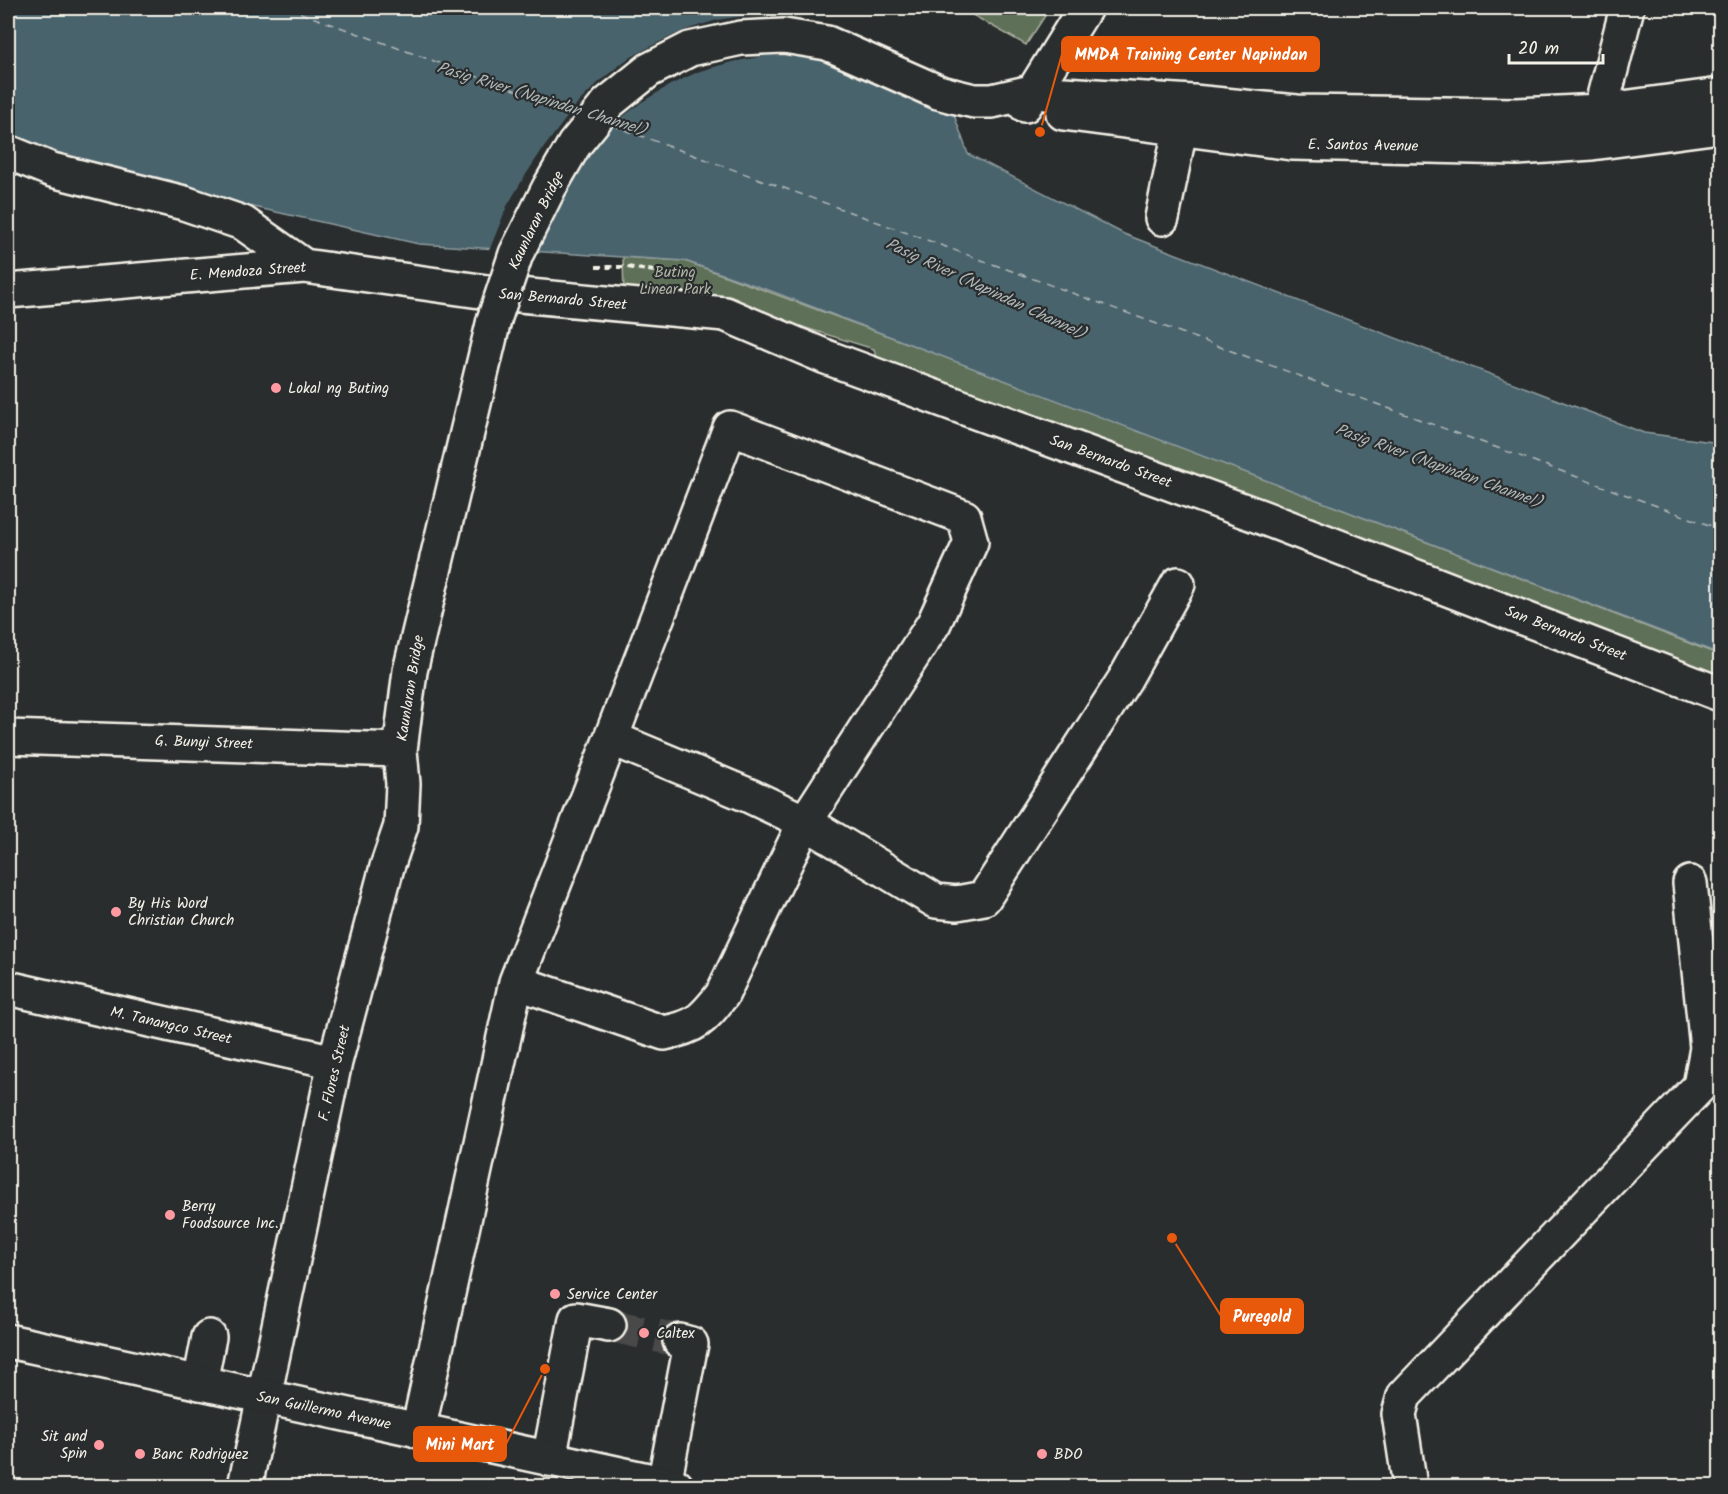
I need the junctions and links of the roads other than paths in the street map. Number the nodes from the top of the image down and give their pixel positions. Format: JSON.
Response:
{"nodes":[{"id":1,"x":1085,"y":8,"type":"edge"},
{"id":2,"x":1627,"y":8,"type":"edge"},
{"id":3,"x":1024,"y":89,"type":"junction"},
{"id":4,"x":1720,"y":95,"type":"edge"},
{"id":5,"x":953,"y":96,"type":"joint"},
{"id":6,"x":1600,"y":111,"type":"junction"},
{"id":7,"x":1720,"y":126,"type":"edge"},
{"id":8,"x":1180,"y":130,"type":"junction"},
{"id":9,"x":1592,"y":143,"type":"junction"},
{"id":10,"x":8,"y":152,"type":"edge"},
{"id":11,"x":1162,"y":218,"type":"dead end"},
{"id":12,"x":304,"y":266,"type":"junction"},
{"id":13,"x":8,"y":291,"type":"edge"},
{"id":14,"x":490,"y":306,"type":"junction"},
{"id":15,"x":1178,"y":584,"type":"dead end"},
{"id":16,"x":1720,"y":694,"type":"edge"},
{"id":17,"x":8,"y":737,"type":"edge"},
{"id":18,"x":612,"y":738,"type":"junction"},
{"id":19,"x":400,"y":750,"type":"junction"},
{"id":20,"x":805,"y":822,"type":"junction"},
{"id":21,"x":1690,"y":883,"type":"dead end"},
{"id":22,"x":516,"y":982,"type":"junction"},
{"id":23,"x":8,"y":988,"type":"edge"},
{"id":24,"x":335,"y":1062,"type":"junction"},
{"id":25,"x":609,"y":1325,"type":"tunnel mouth"},
{"id":26,"x":208,"y":1337,"type":"dead end"},
{"id":27,"x":8,"y":1341,"type":"edge"},
{"id":28,"x":680,"y":1341,"type":"dead end"},
{"id":29,"x":200,"y":1383,"type":"junction"},
{"id":30,"x":263,"y":1397,"type":"junction"},
{"id":31,"x":418,"y":1431,"type":"junction"},
{"id":32,"x":549,"y":1459,"type":"junction"},
{"id":33,"x":670,"y":1485,"type":"edge"},
{"id":34,"x":245,"y":1486,"type":"edge"},
{"id":35,"x":1410,"y":1486,"type":"edge"}],
"edges":[{"from":1,"to":3,"type":"street"},
{"from":2,"to":6,"type":"street"},
{"from":3,"to":5,"type":"street","name":"E. Santos Avenue"},
{"from":3,"to":6,"type":"street","name":"E. Santos Avenue"},
{"from":3,"to":8,"type":"street","name":"E. Santos Avenue"},
{"from":4,"to":6,"type":"street","name":"E. Santos Avenue"},
{"from":5,"to":14,"type":"street","name":"Kaunlaran Bridge","bridge":true},
{"from":6,"to":9,"type":"street"},
{"from":7,"to":9,"type":"street","name":"E. Santos Avenue"},
{"from":8,"to":9,"type":"street","name":"E. Santos Avenue"},
{"from":8,"to":11,"type":"street"},
{"from":10,"to":12,"type":"street"},
{"from":12,"to":13,"type":"street","name":"E. Mendoza Street"},
{"from":12,"to":14,"type":"street","name":"E. Mendoza Street"},
{"from":14,"to":16,"type":"street","name":"San Bernardo Street"},
{"from":14,"to":19,"type":"street","name":"Kaunlaran Bridge"},
{"from":15,"to":20,"type":"street"},
{"from":17,"to":19,"type":"street","name":"G. Bunyi Street"},
{"from":18,"to":20,"type":"street"},
{"from":18,"to":20,"type":"street"},
{"from":18,"to":22,"type":"street"},
{"from":19,"to":24,"type":"street","name":"F. Flores Street"},
{"from":20,"to":22,"type":"street"},
{"from":21,"to":35,"type":"street"},
{"from":22,"to":31,"type":"street"},
{"from":23,"to":24,"type":"street","name":"M. Tanangco Street"},
{"from":24,"to":30,"type":"street","name":"F. Flores Street"},
{"from":25,"to":32,"type":"street"},
{"from":26,"to":29,"type":"street"},
{"from":27,"to":29,"type":"street","name":"San Guillermo Avenue"},
{"from":28,"to":33,"type":"street"},
{"from":29,"to":30,"type":"street","name":"San Guillermo Avenue"},
{"from":30,"to":31,"type":"street","name":"San Guillermo Avenue"},
{"from":30,"to":34,"type":"street","name":"F. Flores Street"},
{"from":31,"to":32,"type":"street","name":"San Guillermo Avenue"},
{"from":32,"to":33,"type":"street","name":"San Guillermo Avenue"}]}
